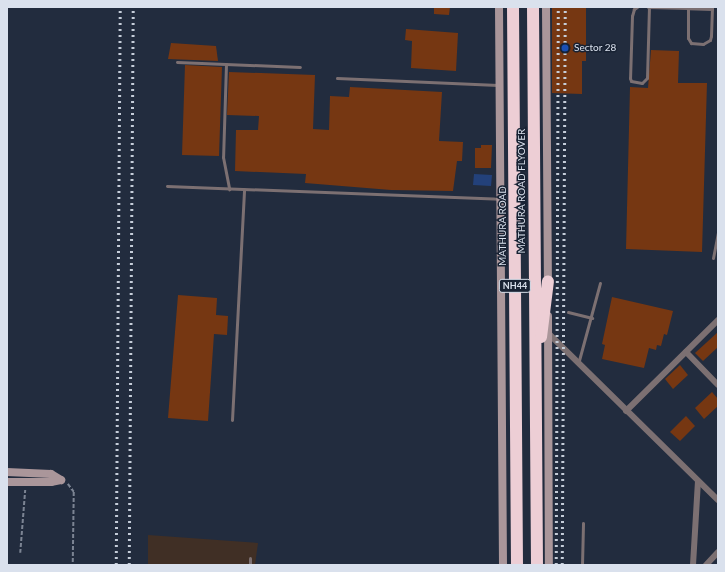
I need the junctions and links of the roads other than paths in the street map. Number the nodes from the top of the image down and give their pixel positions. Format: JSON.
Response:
{"nodes":[{"id":1,"x":499,"y":7,"type":"edge"},
{"id":2,"x":513,"y":7,"type":"edge"},
{"id":3,"x":533,"y":7,"type":"edge"},
{"id":4,"x":546,"y":7,"type":"edge"},
{"id":5,"x":637,"y":7,"type":"edge"},
{"id":6,"x":648,"y":7,"type":"edge"},
{"id":7,"x":688,"y":8,"type":"junction"},
{"id":8,"x":712,"y":8,"type":"edge"},
{"id":9,"x":177,"y":62,"type":"dead end"},
{"id":10,"x":226,"y":64,"type":"junction"},
{"id":11,"x":300,"y":67,"type":"dead end"},
{"id":12,"x":337,"y":78,"type":"dead end"},
{"id":13,"x":500,"y":85,"type":"junction"},
{"id":14,"x":167,"y":186,"type":"dead end"},
{"id":15,"x":228,"y":189,"type":"junction"},
{"id":16,"x":244,"y":189,"type":"junction"},
{"id":17,"x":500,"y":199,"type":"junction"},
{"id":18,"x":718,"y":232,"type":"edge"},
{"id":19,"x":713,"y":258,"type":"dead end"},
{"id":20,"x":548,"y":281,"type":"junction"},
{"id":21,"x":600,"y":284,"type":"dead end"},
{"id":22,"x":568,"y":312,"type":"dead end"},
{"id":23,"x":592,"y":318,"type":"junction"},
{"id":24,"x":718,"y":320,"type":"edge"},
{"id":25,"x":549,"y":334,"type":"junction"},
{"id":26,"x":686,"y":352,"type":"junction"},
{"id":27,"x":578,"y":364,"type":"junction"},
{"id":28,"x":535,"y":374,"type":"junction"},
{"id":29,"x":718,"y":385,"type":"edge"},
{"id":30,"x":626,"y":410,"type":"junction"},
{"id":31,"x":232,"y":420,"type":"dead end"},
{"id":32,"x":7,"y":472,"type":"edge"},
{"id":33,"x":698,"y":481,"type":"junction"},
{"id":34,"x":7,"y":482,"type":"edge"},
{"id":35,"x":718,"y":500,"type":"edge"},
{"id":36,"x":583,"y":523,"type":"dead end"},
{"id":37,"x":718,"y":552,"type":"edge"},
{"id":38,"x":250,"y":558,"type":"dead end"},
{"id":39,"x":250,"y":565,"type":"edge"},
{"id":40,"x":503,"y":565,"type":"edge"},
{"id":41,"x":517,"y":565,"type":"edge"},
{"id":42,"x":537,"y":565,"type":"edge"},
{"id":43,"x":549,"y":565,"type":"edge"},
{"id":44,"x":582,"y":565,"type":"edge"},
{"id":45,"x":693,"y":565,"type":"edge"},
{"id":46,"x":706,"y":565,"type":"edge"}],
"edges":[{"from":1,"to":13,"type":"main road"},
{"from":2,"to":41,"type":"highway","name":"MATHURA ROAD","number":"NH44"},
{"from":3,"to":28,"type":"highway","name":"MATHURA ROAD FLYOVER","number":"NH44"},
{"from":4,"to":20,"type":"main road"},
{"from":5,"to":6,"type":"lane"},
{"from":6,"to":7,"type":"lane"},
{"from":7,"to":8,"type":"lane"},
{"from":7,"to":8,"type":"lane"},
{"from":9,"to":10,"type":"lane"},
{"from":10,"to":11,"type":"lane"},
{"from":10,"to":15,"type":"lane"},
{"from":12,"to":13,"type":"lane"},
{"from":13,"to":17,"type":"main road"},
{"from":14,"to":15,"type":"lane"},
{"from":15,"to":16,"type":"lane"},
{"from":16,"to":17,"type":"lane"},
{"from":16,"to":31,"type":"lane"},
{"from":17,"to":40,"type":"main road"},
{"from":18,"to":19,"type":"lane"},
{"from":20,"to":25,"type":"main road"},
{"from":20,"to":28,"type":"highway"},
{"from":21,"to":23,"type":"lane"},
{"from":22,"to":23,"type":"lane"},
{"from":23,"to":27,"type":"lane"},
{"from":24,"to":26,"type":"street"},
{"from":25,"to":27,"type":"street"},
{"from":25,"to":43,"type":"main road"},
{"from":26,"to":29,"type":"street"},
{"from":26,"to":30,"type":"street"},
{"from":27,"to":30,"type":"street"},
{"from":28,"to":42,"type":"highway","number":"NH44"},
{"from":30,"to":33,"type":"street"},
{"from":32,"to":34,"type":"main road"},
{"from":33,"to":35,"type":"street"},
{"from":33,"to":45,"type":"street"},
{"from":36,"to":44,"type":"lane"},
{"from":37,"to":46,"type":"street"},
{"from":38,"to":39,"type":"lane"}]}
